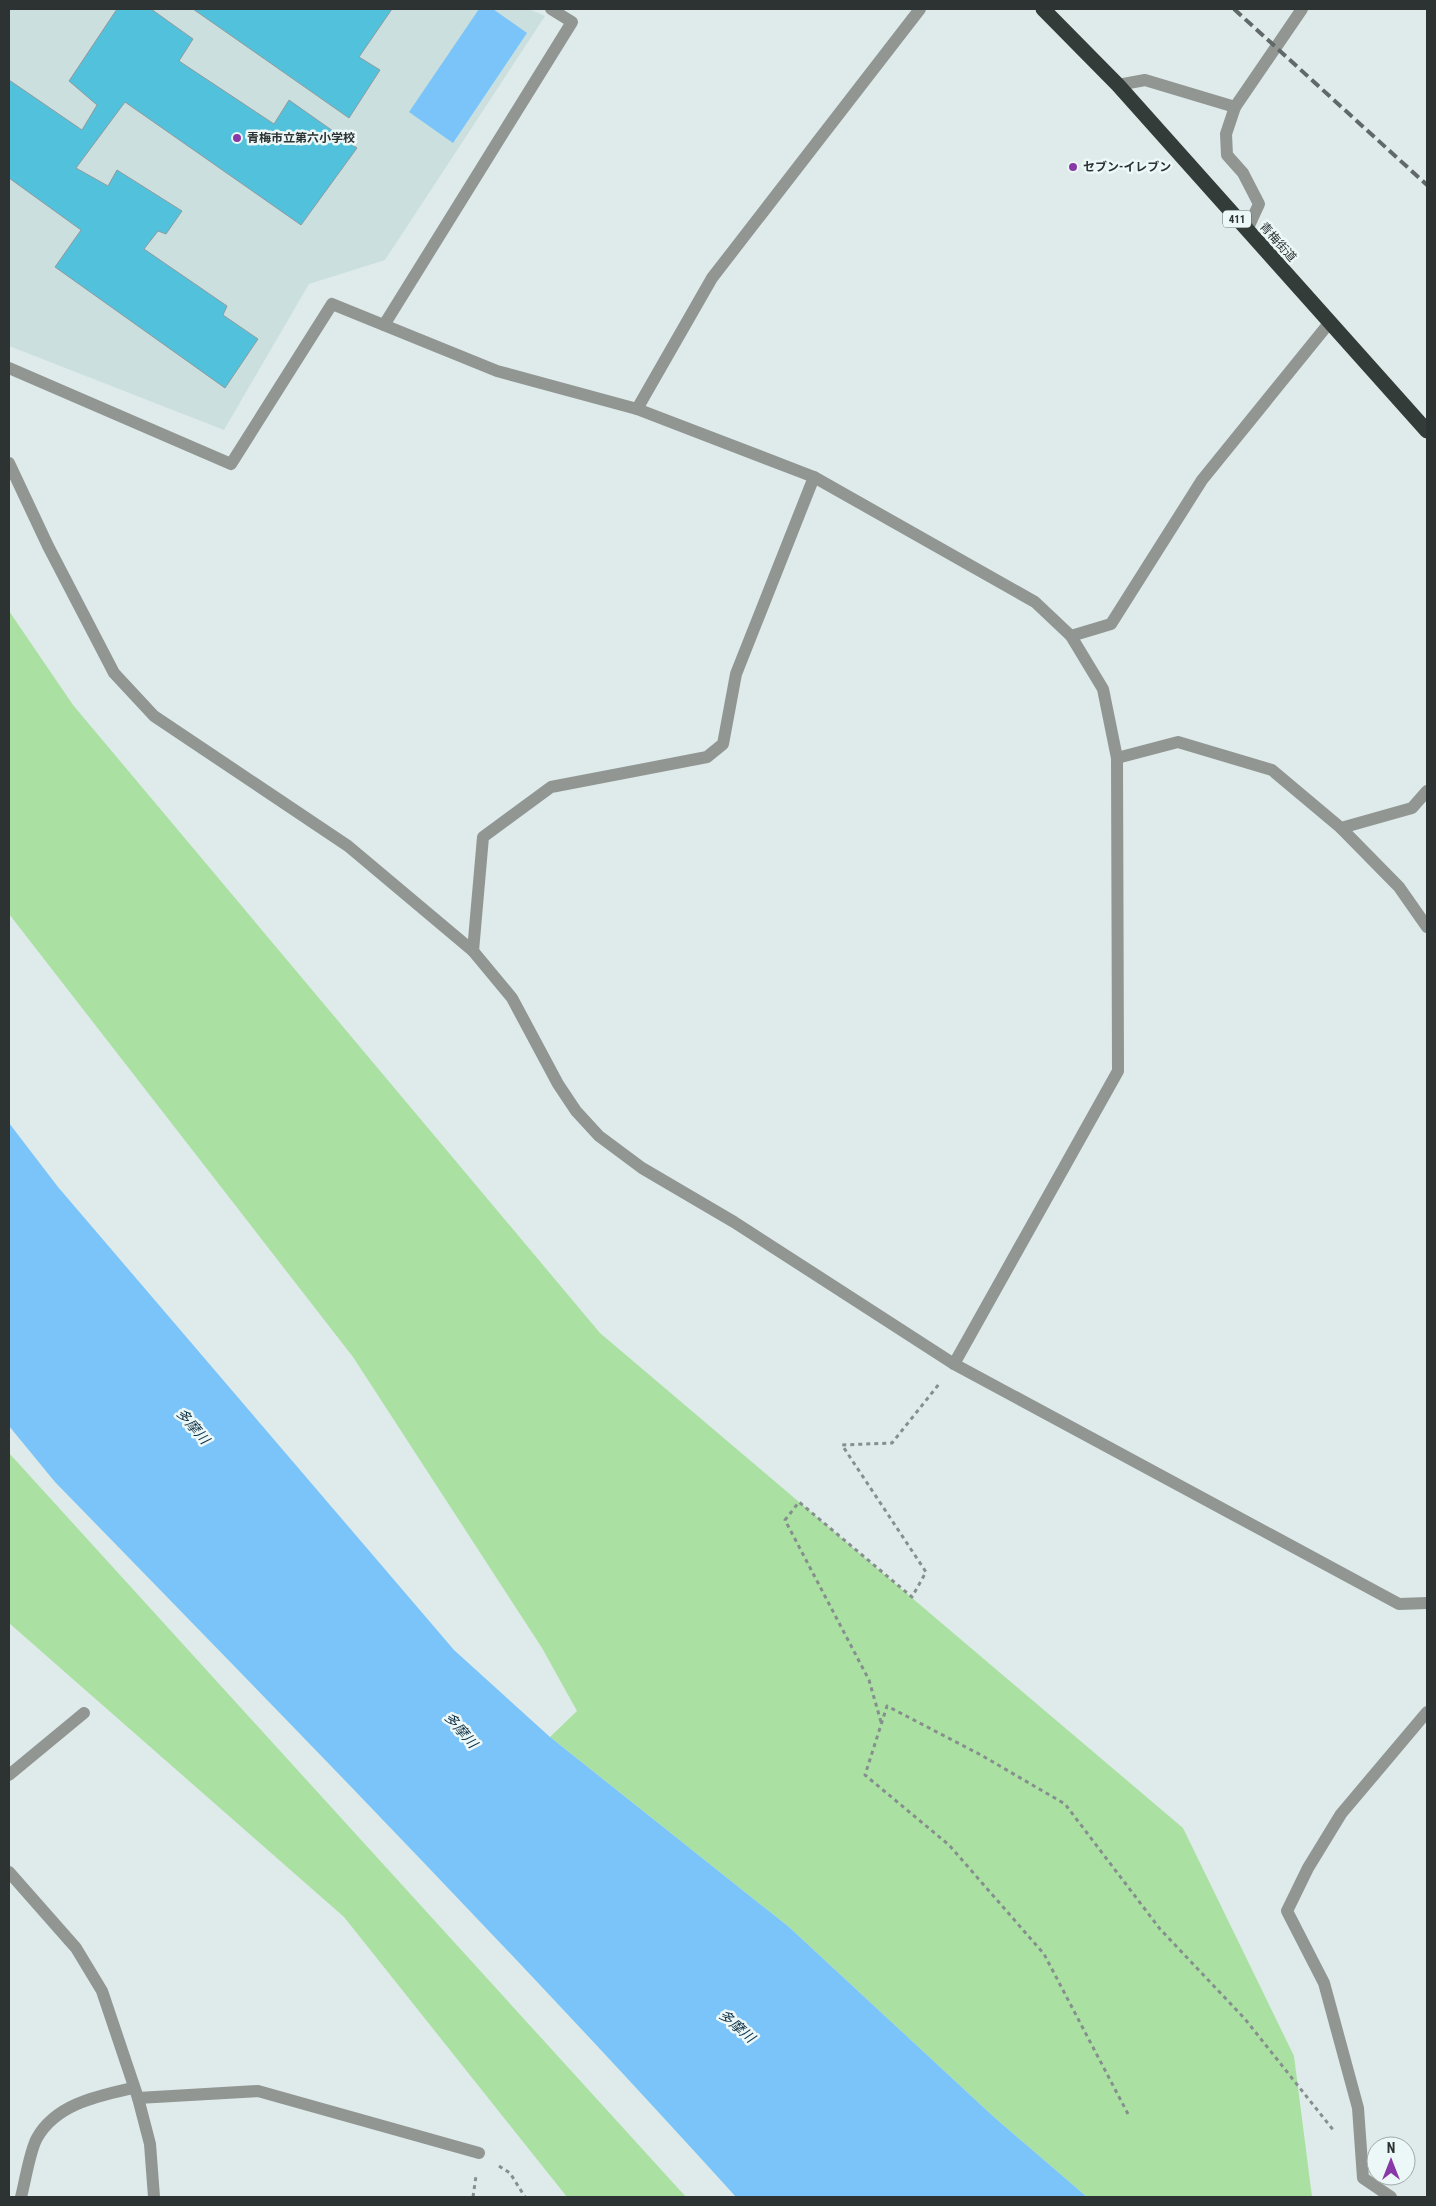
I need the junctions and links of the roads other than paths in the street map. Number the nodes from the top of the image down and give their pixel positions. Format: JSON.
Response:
{"nodes":[{"id":1,"x":551,"y":9,"type":"edge"},
{"id":2,"x":920,"y":9,"type":"edge"},
{"id":3,"x":1043,"y":9,"type":"edge"},
{"id":4,"x":1302,"y":9,"type":"edge"},
{"id":5,"x":1118,"y":85,"type":"junction"},
{"id":6,"x":1234,"y":107,"type":"junction"},
{"id":7,"x":1247,"y":230,"type":"junction"},
{"id":8,"x":1330,"y":322,"type":"junction"},
{"id":9,"x":384,"y":325,"type":"junction"},
{"id":10,"x":9,"y":368,"type":"edge"},
{"id":11,"x":637,"y":409,"type":"junction"},
{"id":12,"x":1427,"y":431,"type":"edge"},
{"id":13,"x":9,"y":463,"type":"edge"},
{"id":14,"x":814,"y":477,"type":"junction"},
{"id":15,"x":1071,"y":636,"type":"junction"},
{"id":16,"x":1117,"y":758,"type":"junction"},
{"id":17,"x":1427,"y":791,"type":"edge"},
{"id":18,"x":1341,"y":828,"type":"junction"},
{"id":19,"x":1427,"y":927,"type":"edge"},
{"id":20,"x":473,"y":951,"type":"junction"},
{"id":21,"x":954,"y":1364,"type":"junction"},
{"id":22,"x":1427,"y":1603,"type":"edge"},
{"id":23,"x":1427,"y":1712,"type":"edge"},
{"id":24,"x":84,"y":1713,"type":"dead end"},
{"id":25,"x":9,"y":1774,"type":"edge"},
{"id":26,"x":9,"y":1872,"type":"edge"},
{"id":27,"x":135,"y":2093,"type":"junction"},
{"id":28,"x":479,"y":2153,"type":"road end"},
{"id":29,"x":22,"y":2197,"type":"edge"},
{"id":30,"x":154,"y":2197,"type":"edge"},
{"id":31,"x":1391,"y":2197,"type":"edge"}],
"edges":[{"from":1,"to":9,"type":"street"},
{"from":2,"to":11,"type":"street"},
{"from":3,"to":5,"type":"highway","name":"青梅街道","number":"411"},
{"from":4,"to":6,"type":"street"},
{"from":5,"to":6,"type":"street"},
{"from":5,"to":7,"type":"highway","name":"青梅街道","number":"411"},
{"from":6,"to":7,"type":"street"},
{"from":7,"to":8,"type":"highway","name":"青梅街道","number":"411"},
{"from":8,"to":12,"type":"highway","name":"青梅街道","number":"411"},
{"from":8,"to":15,"type":"street"},
{"from":9,"to":10,"type":"street"},
{"from":9,"to":11,"type":"street"},
{"from":11,"to":14,"type":"street"},
{"from":13,"to":20,"type":"street"},
{"from":14,"to":15,"type":"street"},
{"from":14,"to":20,"type":"street"},
{"from":15,"to":16,"type":"street"},
{"from":16,"to":18,"type":"street"},
{"from":16,"to":21,"type":"street"},
{"from":17,"to":18,"type":"street"},
{"from":18,"to":19,"type":"street"},
{"from":20,"to":21,"type":"street"},
{"from":21,"to":22,"type":"street"},
{"from":23,"to":31,"type":"street"},
{"from":24,"to":25,"type":"street"},
{"from":26,"to":27,"type":"street"},
{"from":27,"to":28,"type":"street"},
{"from":27,"to":29,"type":"street"},
{"from":27,"to":30,"type":"street"}]}
